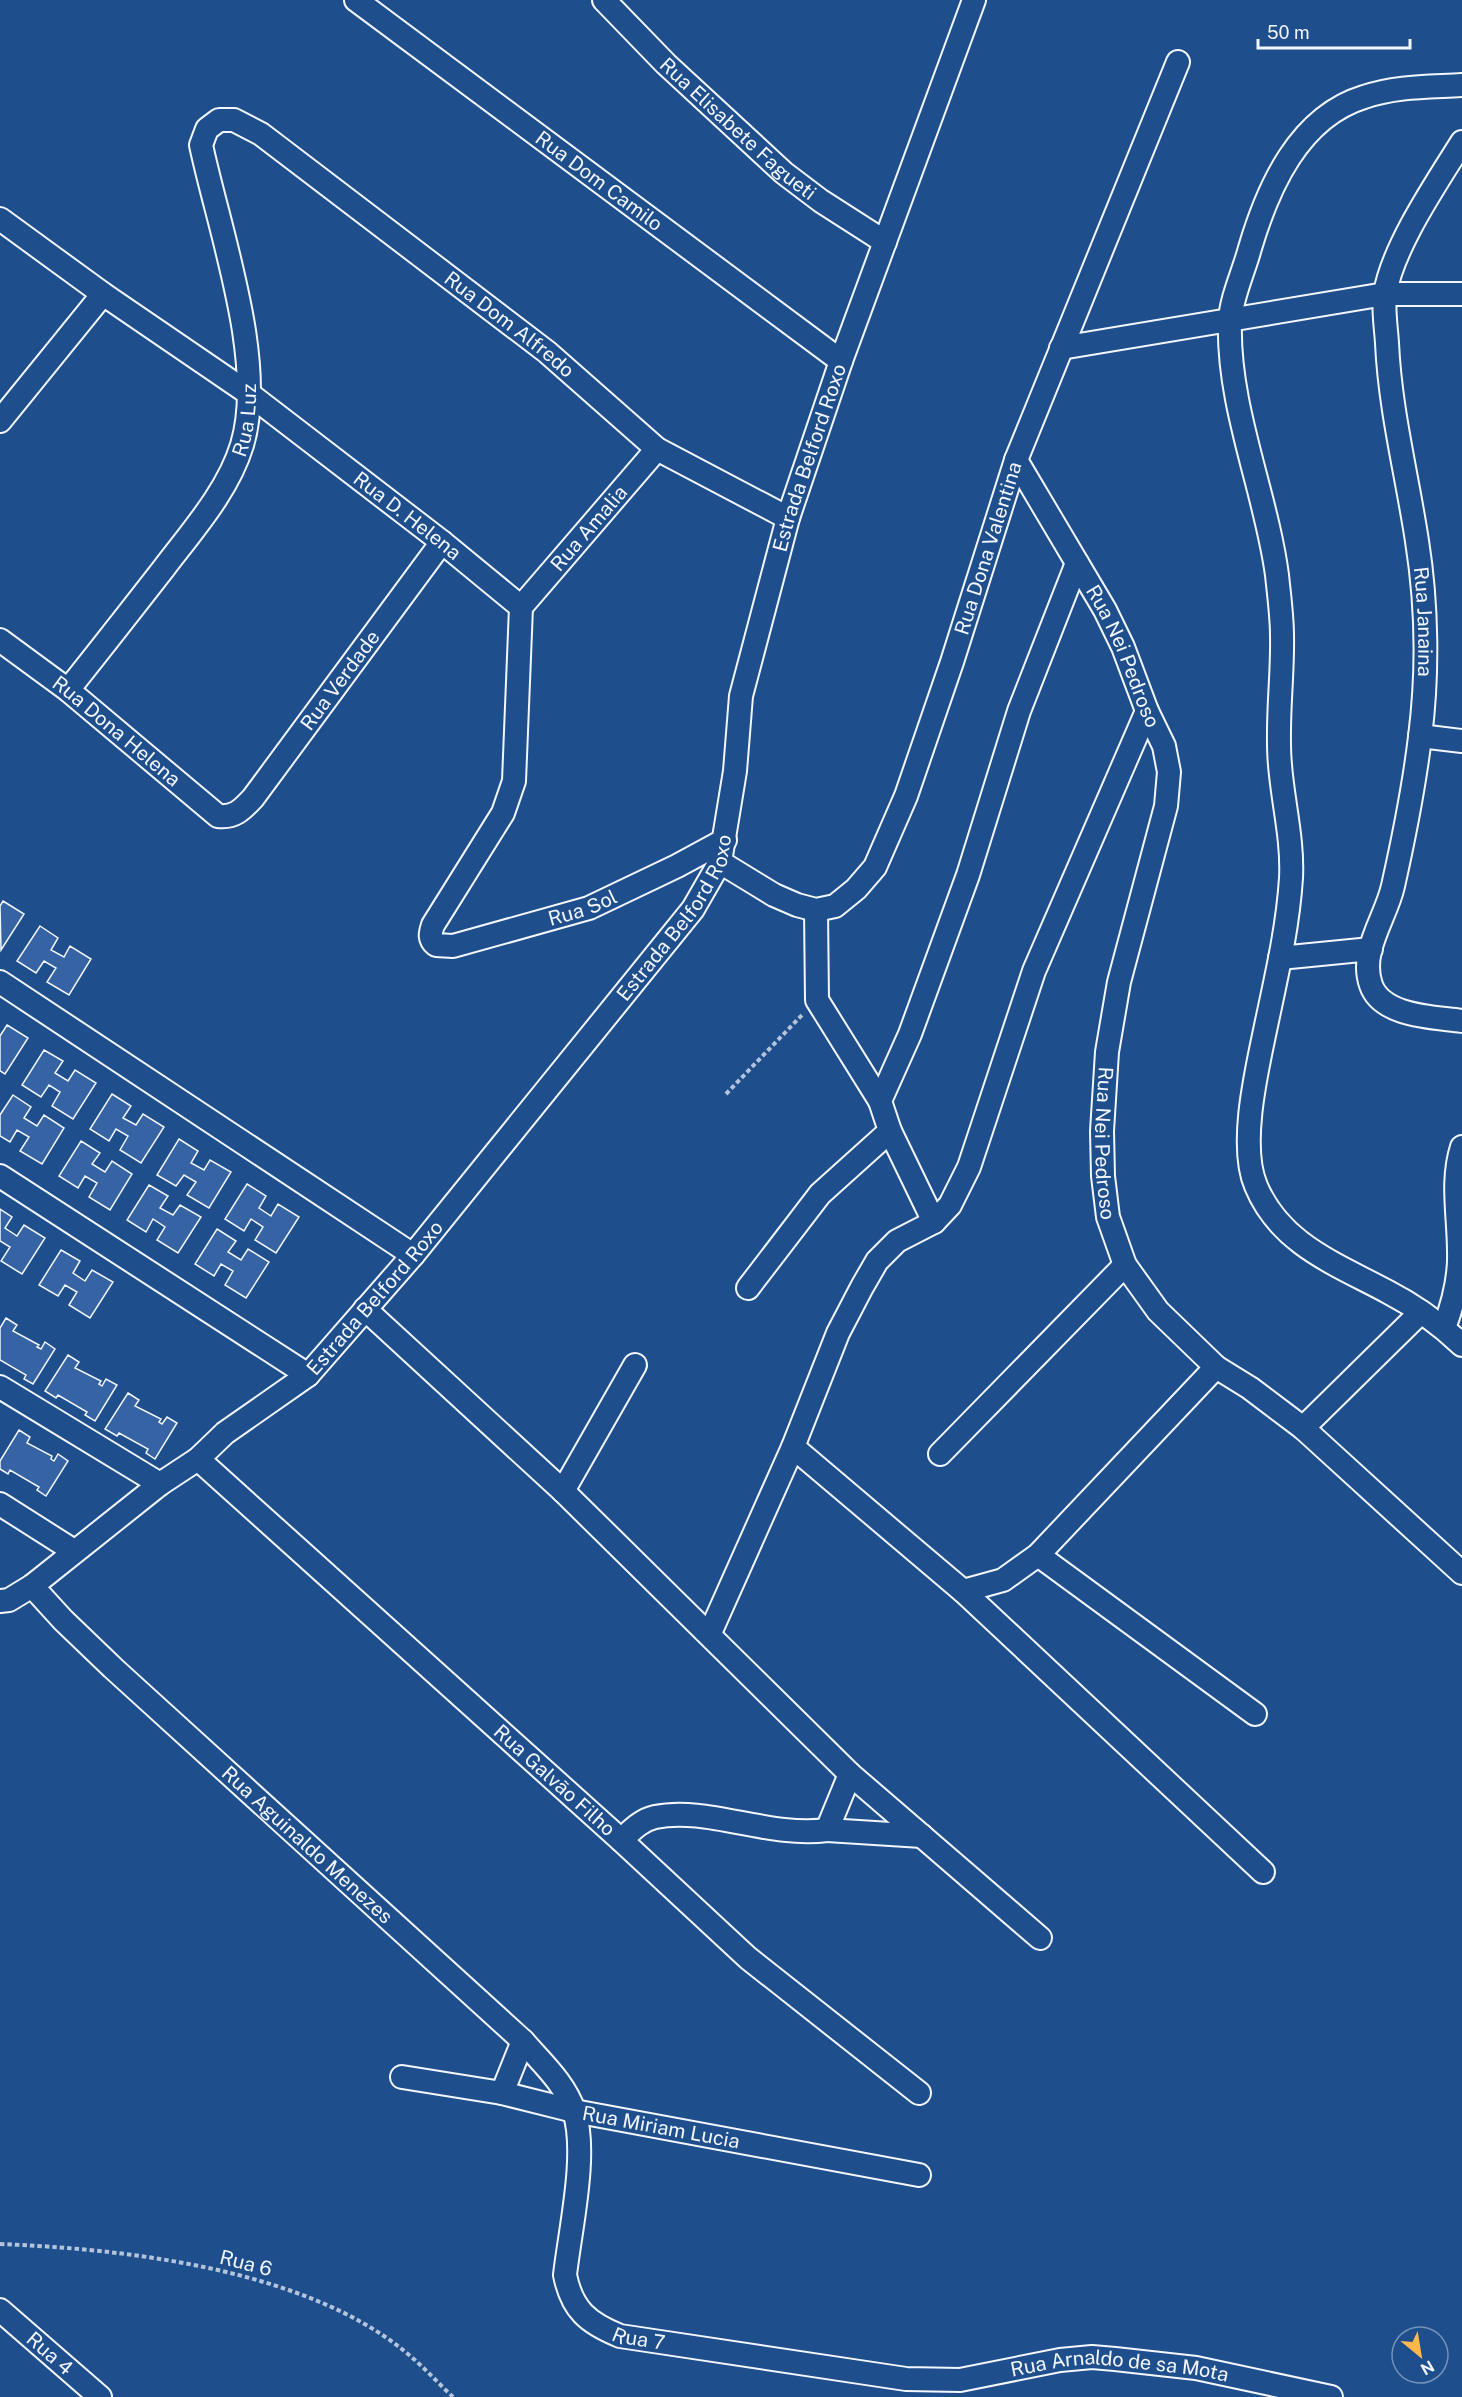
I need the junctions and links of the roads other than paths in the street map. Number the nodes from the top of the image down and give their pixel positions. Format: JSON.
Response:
{"nodes":[{"id":1,"x":356,"y":0,"type":"edge"},
{"id":2,"x":604,"y":0,"type":"edge"},
{"id":3,"x":974,"y":0,"type":"edge"},
{"id":4,"x":1178,"y":62,"type":"dead end"},
{"id":5,"x":1462,"y":84,"type":"edge"},
{"id":6,"x":234,"y":120,"type":"joint"},
{"id":7,"x":1462,"y":142,"type":"edge"},
{"id":8,"x":0,"y":219,"type":"edge"},
{"id":9,"x":885,"y":242,"type":"junction"},
{"id":10,"x":103,"y":294,"type":"junction"},
{"id":11,"x":1385,"y":294,"type":"junction"},
{"id":12,"x":1462,"y":294,"type":"edge"},
{"id":13,"x":1230,"y":319,"type":"junction"},
{"id":14,"x":1061,"y":348,"type":"junction"},
{"id":15,"x":841,"y":361,"type":"junction"},
{"id":16,"x":248,"y":393,"type":"junction"},
{"id":17,"x":0,"y":421,"type":"edge"},
{"id":18,"x":657,"y":449,"type":"junction"},
{"id":19,"x":1016,"y":460,"type":"junction"},
{"id":20,"x":788,"y":518,"type":"junction"},
{"id":21,"x":442,"y":542,"type":"junction"},
{"id":22,"x":1077,"y":563,"type":"junction"},
{"id":23,"x":521,"y":607,"type":"junction"},
{"id":24,"x":0,"y":640,"type":"edge"},
{"id":25,"x":68,"y":690,"type":"junction"},
{"id":26,"x":1147,"y":711,"type":"junction"},
{"id":27,"x":1420,"y":736,"type":"junction"},
{"id":28,"x":1462,"y":741,"type":"edge"},
{"id":29,"x":235,"y":815,"type":"joint"},
{"id":30,"x":725,"y":840,"type":"junction"},
{"id":31,"x":720,"y":862,"type":"junction"},
{"id":32,"x":816,"y":910,"type":"junction"},
{"id":33,"x":1371,"y":949,"type":"junction"},
{"id":34,"x":1280,"y":958,"type":"junction"},
{"id":35,"x":0,"y":982,"type":"edge"},
{"id":36,"x":1462,"y":1022,"type":"edge"},
{"id":37,"x":880,"y":1101,"type":"junction"},
{"id":38,"x":890,"y":1131,"type":"junction"},
{"id":39,"x":1462,"y":1147,"type":"edge"},
{"id":40,"x":0,"y":1176,"type":"edge"},
{"id":41,"x":934,"y":1221,"type":"junction"},
{"id":42,"x":413,"y":1254,"type":"junction"},
{"id":43,"x":1125,"y":1265,"type":"junction"},
{"id":44,"x":748,"y":1288,"type":"dead end"},
{"id":45,"x":365,"y":1309,"type":"junction"},
{"id":46,"x":1421,"y":1312,"type":"junction"},
{"id":47,"x":1444,"y":1328,"type":"junction"},
{"id":48,"x":1462,"y":1345,"type":"edge"},
{"id":49,"x":635,"y":1365,"type":"dead end"},
{"id":50,"x":1216,"y":1367,"type":"junction"},
{"id":51,"x":308,"y":1375,"type":"junction"},
{"id":52,"x":0,"y":1387,"type":"edge"},
{"id":53,"x":1303,"y":1428,"type":"junction"},
{"id":54,"x":793,"y":1447,"type":"junction"},
{"id":55,"x":940,"y":1454,"type":"dead end"},
{"id":56,"x":198,"y":1459,"type":"junction"},
{"id":57,"x":160,"y":1484,"type":"junction"},
{"id":58,"x":563,"y":1491,"type":"junction"},
{"id":59,"x":0,"y":1504,"type":"edge"},
{"id":60,"x":74,"y":1551,"type":"junction"},
{"id":61,"x":1038,"y":1555,"type":"junction"},
{"id":62,"x":1462,"y":1573,"type":"edge"},
{"id":63,"x":32,"y":1586,"type":"junction"},
{"id":64,"x":963,"y":1591,"type":"junction"},
{"id":65,"x":0,"y":1601,"type":"edge"},
{"id":66,"x":710,"y":1633,"type":"junction"},
{"id":67,"x":1255,"y":1714,"type":"dead end"},
{"id":68,"x":850,"y":1774,"type":"junction"},
{"id":69,"x":827,"y":1830,"type":"junction"},
{"id":70,"x":922,"y":1836,"type":"junction"},
{"id":71,"x":621,"y":1840,"type":"junction"},
{"id":72,"x":1263,"y":1872,"type":"dead end"},
{"id":73,"x":1040,"y":1938,"type":"dead end"},
{"id":74,"x":523,"y":2041,"type":"junction"},
{"id":75,"x":402,"y":2077,"type":"dead end"},
{"id":76,"x":502,"y":2093,"type":"junction"},
{"id":77,"x":919,"y":2093,"type":"dead end"},
{"id":78,"x":574,"y":2111,"type":"junction"},
{"id":79,"x":919,"y":2175,"type":"dead end"},
{"id":80,"x":0,"y":2310,"type":"edge"},
{"id":81,"x":906,"y":2379,"type":"joint"},
{"id":82,"x":100,"y":2397,"type":"edge"},
{"id":83,"x":1331,"y":2397,"type":"edge"}],
"edges":[{"from":1,"to":15,"type":"street","name":"Rua Dom Camilo"},
{"from":2,"to":9,"type":"street","name":"Rua Elisabete Fagueti"},
{"from":3,"to":9,"type":"street","name":"Estrada Belford Roxo"},
{"from":4,"to":14,"type":"street","name":"Rua Dona Valentina"},
{"from":5,"to":13,"type":"street"},
{"from":6,"to":16,"type":"street","name":"Rua Luz"},
{"from":6,"to":18,"type":"street","name":"Rua Dom Alfredo"},
{"from":7,"to":11,"type":"street"},
{"from":8,"to":10,"type":"street","name":"Rua D. Helena"},
{"from":9,"to":15,"type":"street","name":"Estrada Belford Roxo"},
{"from":10,"to":16,"type":"street","name":"Rua D. Helena"},
{"from":10,"to":17,"type":"street"},
{"from":11,"to":12,"type":"street"},
{"from":11,"to":13,"type":"street"},
{"from":11,"to":27,"type":"street","name":"Rua Janaina"},
{"from":13,"to":14,"type":"street"},
{"from":13,"to":34,"type":"street"},
{"from":14,"to":19,"type":"street","name":"Rua Dona Valentina"},
{"from":15,"to":20,"type":"street","name":"Estrada Belford Roxo"},
{"from":16,"to":21,"type":"street","name":"Rua D. Helena"},
{"from":16,"to":25,"type":"street","name":"Rua Luz"},
{"from":18,"to":20,"type":"street","name":"Rua Dom Alfredo"},
{"from":18,"to":23,"type":"street","name":"Rua Amalia"},
{"from":19,"to":22,"type":"street","name":"Rua Nei Pedroso"},
{"from":19,"to":32,"type":"street","name":"Rua Dona Valentina"},
{"from":20,"to":30,"type":"street","name":"Estrada Belford Roxo"},
{"from":21,"to":23,"type":"street","name":"Rua D. Helena"},
{"from":21,"to":29,"type":"street","name":"Rua Verdade"},
{"from":22,"to":26,"type":"street","name":"Rua Nei Pedroso"},
{"from":22,"to":37,"type":"street"},
{"from":23,"to":30,"type":"street","name":"Rua Sol"},
{"from":24,"to":25,"type":"street","name":"Rua Dona Helena"},
{"from":25,"to":29,"type":"street","name":"Rua Dona Helena"},
{"from":26,"to":41,"type":"street"},
{"from":26,"to":43,"type":"street","name":"Rua Nei Pedroso"},
{"from":27,"to":28,"type":"street"},
{"from":27,"to":33,"type":"street","name":"Rua Janaina"},
{"from":30,"to":31,"type":"street","name":"Estrada Belford Roxo"},
{"from":31,"to":32,"type":"street"},
{"from":31,"to":42,"type":"street","name":"Estrada Belford Roxo"},
{"from":32,"to":37,"type":"street"},
{"from":33,"to":34,"type":"street"},
{"from":33,"to":36,"type":"street","name":"Rua Janaina"},
{"from":34,"to":46,"type":"street"},
{"from":35,"to":42,"type":"street"},
{"from":37,"to":38,"type":"street"},
{"from":38,"to":41,"type":"street"},
{"from":38,"to":44,"type":"street"},
{"from":39,"to":47,"type":"street"},
{"from":40,"to":51,"type":"street"},
{"from":41,"to":54,"type":"street"},
{"from":42,"to":45,"type":"street","name":"Estrada Belford Roxo"},
{"from":43,"to":50,"type":"street","name":"Rua Nei Pedroso"},
{"from":43,"to":55,"type":"street"},
{"from":45,"to":51,"type":"street","name":"Estrada Belford Roxo"},
{"from":45,"to":58,"type":"street"},
{"from":46,"to":47,"type":"street"},
{"from":46,"to":53,"type":"street"},
{"from":47,"to":48,"type":"street"},
{"from":49,"to":58,"type":"street"},
{"from":50,"to":53,"type":"street","name":"Rua Nei Pedroso"},
{"from":50,"to":61,"type":"street"},
{"from":51,"to":56,"type":"street","name":"Estrada Belford Roxo"},
{"from":52,"to":57,"type":"street"},
{"from":53,"to":62,"type":"street","name":"Rua Nei Pedroso"},
{"from":54,"to":64,"type":"street"},
{"from":54,"to":66,"type":"street"},
{"from":56,"to":57,"type":"street","name":"Estrada Belford Roxo"},
{"from":56,"to":71,"type":"street","name":"Rua Galvão Filho"},
{"from":57,"to":60,"type":"street","name":"Estrada Belford Roxo"},
{"from":58,"to":66,"type":"street"},
{"from":59,"to":60,"type":"street"},
{"from":60,"to":63,"type":"street","name":"Estrada Belford Roxo"},
{"from":61,"to":64,"type":"street"},
{"from":61,"to":67,"type":"street"},
{"from":63,"to":65,"type":"street","name":"Estrada Belford Roxo"},
{"from":63,"to":74,"type":"street","name":"Rua Aguinaldo Menezes"},
{"from":64,"to":72,"type":"street"},
{"from":66,"to":68,"type":"street"},
{"from":68,"to":69,"type":"street"},
{"from":68,"to":70,"type":"street"},
{"from":69,"to":70,"type":"street"},
{"from":69,"to":71,"type":"street"},
{"from":70,"to":73,"type":"street"},
{"from":71,"to":77,"type":"street","name":"Rua Galvão Filho"},
{"from":74,"to":76,"type":"street"},
{"from":74,"to":78,"type":"street","name":"Rua Aguinaldo Menezes"},
{"from":75,"to":76,"type":"street","name":"Rua Miriam Lucia"},
{"from":76,"to":78,"type":"street","name":"Rua Miriam Lucia"},
{"from":78,"to":79,"type":"street","name":"Rua Miriam Lucia"},
{"from":78,"to":81,"type":"street","name":"Rua 7"},
{"from":80,"to":82,"type":"street","name":"Rua 4"},
{"from":81,"to":83,"type":"street","name":"Rua Arnaldo de sa Mota"}]}
